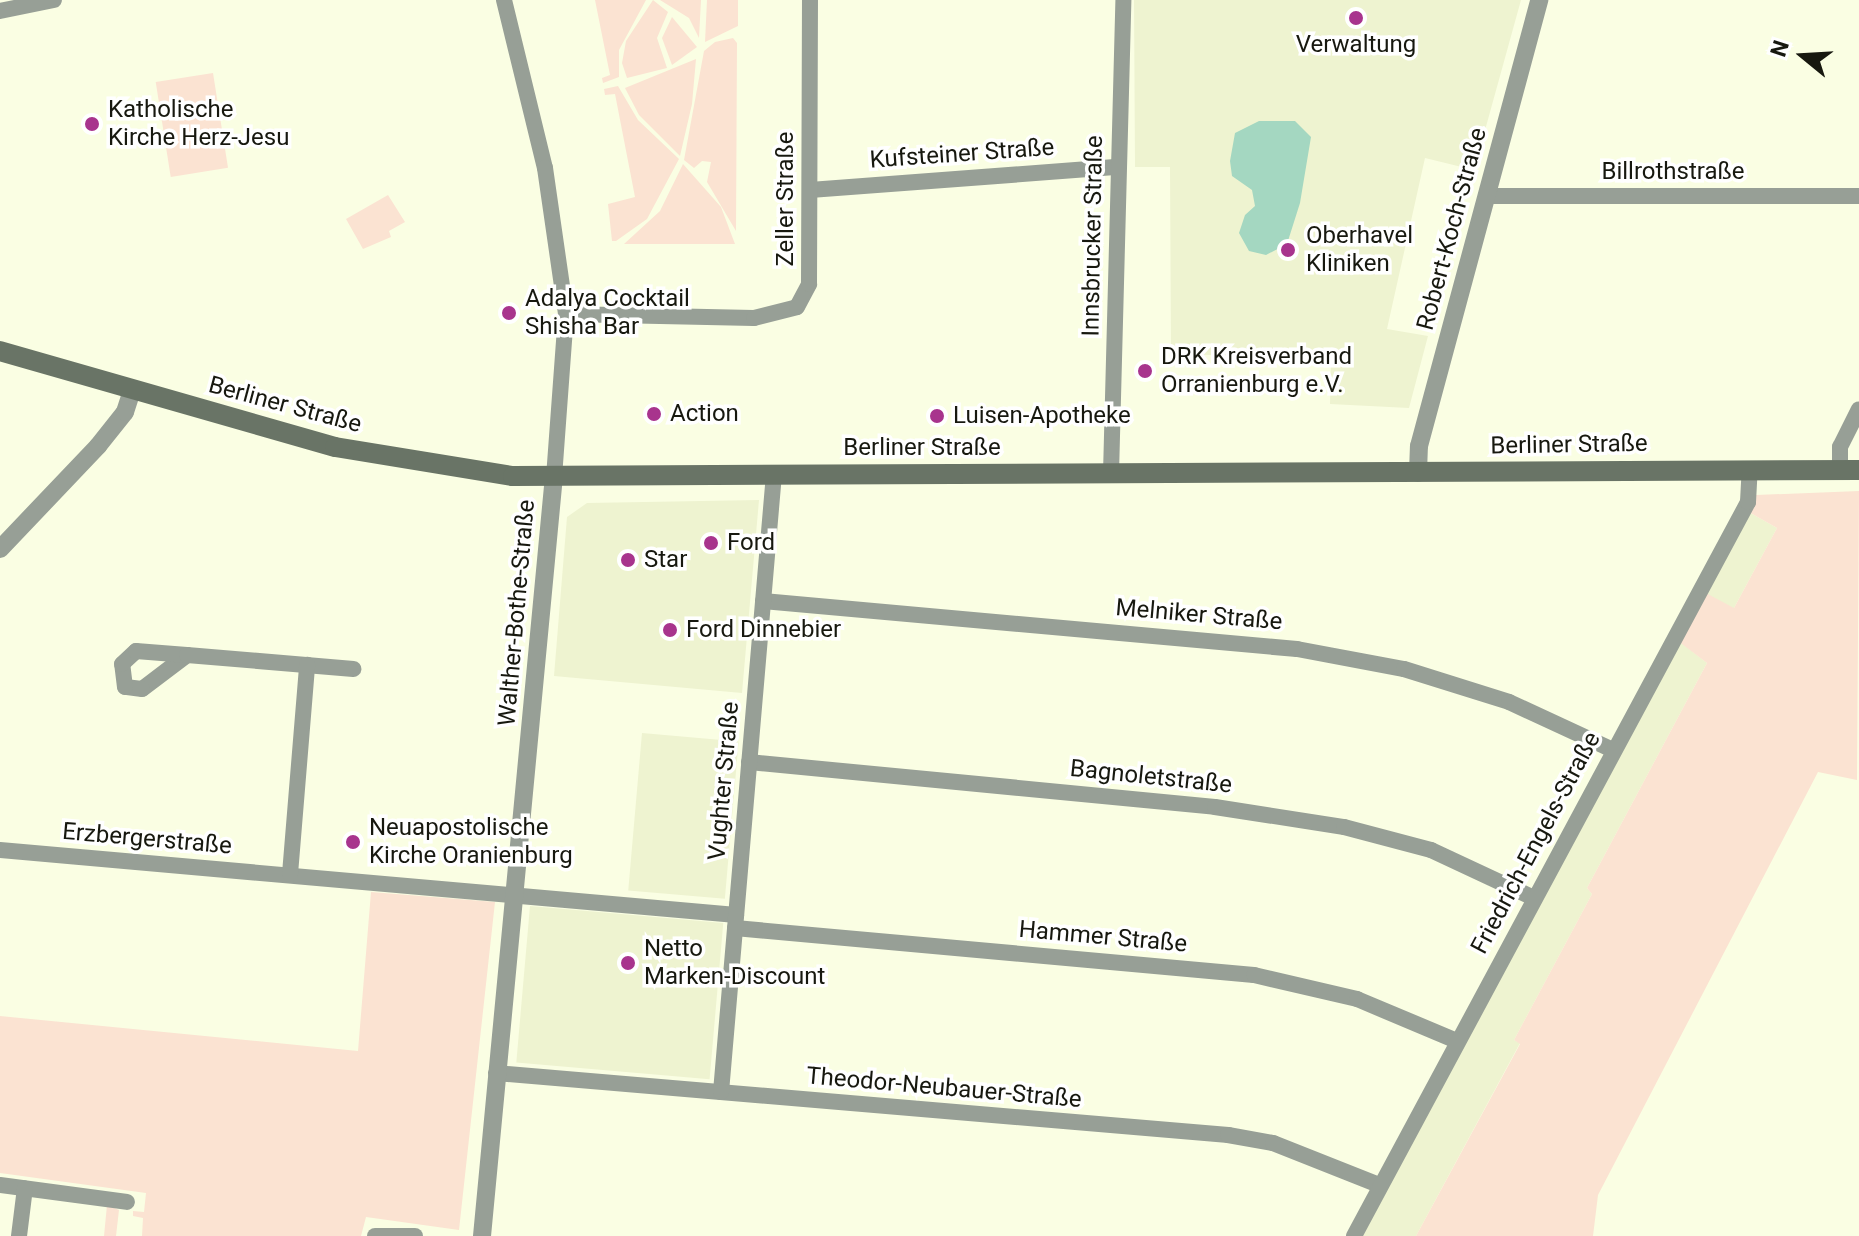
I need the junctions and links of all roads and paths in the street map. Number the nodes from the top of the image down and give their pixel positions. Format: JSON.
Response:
{"nodes":[{"id":1,"x":54,"y":0,"type":"edge"},
{"id":2,"x":504,"y":0,"type":"edge"},
{"id":3,"x":810,"y":0,"type":"edge"},
{"id":4,"x":1123,"y":0,"type":"edge"},
{"id":5,"x":1539,"y":0,"type":"edge"},
{"id":6,"x":0,"y":11,"type":"edge"},
{"id":7,"x":1118,"y":167,"type":"junction"},
{"id":8,"x":810,"y":190,"type":"junction"},
{"id":9,"x":1486,"y":196,"type":"junction"},
{"id":10,"x":1859,"y":196,"type":"edge"},
{"id":11,"x":566,"y":314,"type":"junction"},
{"id":12,"x":0,"y":351,"type":"edge"},
{"id":13,"x":132,"y":391,"type":"junction"},
{"id":14,"x":1859,"y":409,"type":"edge"},
{"id":15,"x":1750,"y":469,"type":"junction"},
{"id":16,"x":1849,"y":470,"type":"edge"},
{"id":17,"x":1418,"y":473,"type":"junction"},
{"id":18,"x":774,"y":474,"type":"junction"},
{"id":19,"x":1111,"y":474,"type":"junction"},
{"id":20,"x":554,"y":476,"type":"junction"},
{"id":21,"x":0,"y":549,"type":"edge"},
{"id":22,"x":763,"y":601,"type":"junction"},
{"id":23,"x":187,"y":655,"type":"dead end"},
{"id":24,"x":307,"y":665,"type":"junction"},
{"id":25,"x":353,"y":669,"type":"dead end"},
{"id":26,"x":1613,"y":750,"type":"junction"},
{"id":27,"x":749,"y":762,"type":"junction"},
{"id":28,"x":0,"y":850,"type":"edge"},
{"id":29,"x":290,"y":874,"type":"junction"},
{"id":30,"x":515,"y":892,"type":"junction"},
{"id":31,"x":1534,"y":898,"type":"junction"},
{"id":32,"x":736,"y":922,"type":"junction"},
{"id":33,"x":1457,"y":1041,"type":"junction"},
{"id":34,"x":496,"y":1073,"type":"junction"},
{"id":35,"x":721,"y":1092,"type":"junction"},
{"id":36,"x":0,"y":1185,"type":"edge"},
{"id":37,"x":1379,"y":1185,"type":"junction"},
{"id":38,"x":25,"y":1188,"type":"junction"},
{"id":39,"x":127,"y":1202,"type":"dead end"},
{"id":40,"x":19,"y":1236,"type":"edge"},
{"id":41,"x":375,"y":1236,"type":"edge"},
{"id":42,"x":415,"y":1236,"type":"edge"},
{"id":43,"x":482,"y":1236,"type":"edge"},
{"id":44,"x":1354,"y":1236,"type":"edge"}],
"edges":[{"from":1,"to":6,"type":"street"},
{"from":2,"to":11,"type":"street","name":"Walther-Bothe-Straße"},
{"from":3,"to":8,"type":"street","name":"Zeller Straße"},
{"from":4,"to":7,"type":"street","name":"Innsbrucker Straße"},
{"from":5,"to":9,"type":"street","name":"Robert-Koch-Straße"},
{"from":7,"to":8,"type":"street","name":"Kufsteiner Straße"},
{"from":7,"to":19,"type":"street","name":"Innsbrucker Straße"},
{"from":8,"to":11,"type":"street","name":"Zeller Straße"},
{"from":9,"to":10,"type":"street","name":"Billrothstraße"},
{"from":9,"to":17,"type":"street","name":"Robert-Koch-Straße"},
{"from":11,"to":20,"type":"street","name":"Walther-Bothe-Straße"},
{"from":12,"to":13,"type":"main road","name":"Berliner Straße"},
{"from":13,"to":20,"type":"main road","name":"Berliner Straße"},
{"from":13,"to":21,"type":"street"},
{"from":14,"to":16,"type":"street"},
{"from":15,"to":16,"type":"main road","name":"Berliner Straße"},
{"from":15,"to":17,"type":"main road","name":"Berliner Straße"},
{"from":15,"to":26,"type":"street","name":"Friedrich-Engels-Straße"},
{"from":17,"to":19,"type":"main road","name":"Berliner Straße"},
{"from":18,"to":19,"type":"main road","name":"Berliner Straße"},
{"from":18,"to":20,"type":"main road","name":"Berliner Straße"},
{"from":18,"to":22,"type":"street","name":"Vughter Straße"},
{"from":20,"to":30,"type":"street","name":"Walther-Bothe-Straße"},
{"from":22,"to":26,"type":"street","name":"Melniker Straße"},
{"from":22,"to":27,"type":"street","name":"Vughter Straße"},
{"from":23,"to":24,"type":"street"},
{"from":24,"to":25,"type":"street"},
{"from":24,"to":29,"type":"street"},
{"from":26,"to":31,"type":"street","name":"Friedrich-Engels-Straße"},
{"from":27,"to":31,"type":"street","name":"Bagnoletstraße"},
{"from":27,"to":32,"type":"street","name":"Vughter Straße"},
{"from":28,"to":29,"type":"street","name":"Erzbergerstraße"},
{"from":29,"to":30,"type":"street","name":"Erzbergerstraße"},
{"from":30,"to":32,"type":"street","name":"Erzbergerstraße"},
{"from":30,"to":34,"type":"street","name":"Walther-Bothe-Straße"},
{"from":31,"to":33,"type":"street","name":"Friedrich-Engels-Straße"},
{"from":32,"to":33,"type":"street","name":"Hammer Straße"},
{"from":32,"to":35,"type":"street","name":"Vughter Straße"},
{"from":33,"to":37,"type":"street","name":"Friedrich-Engels-Straße"},
{"from":34,"to":35,"type":"street","name":"Theodor-Neubauer-Straße"},
{"from":34,"to":43,"type":"street","name":"Walther-Bothe-Straße"},
{"from":35,"to":37,"type":"street","name":"Theodor-Neubauer-Straße"},
{"from":36,"to":38,"type":"street"},
{"from":37,"to":44,"type":"street","name":"Friedrich-Engels-Straße"},
{"from":38,"to":39,"type":"street"},
{"from":38,"to":40,"type":"street"},
{"from":41,"to":42,"type":"street"}]}
